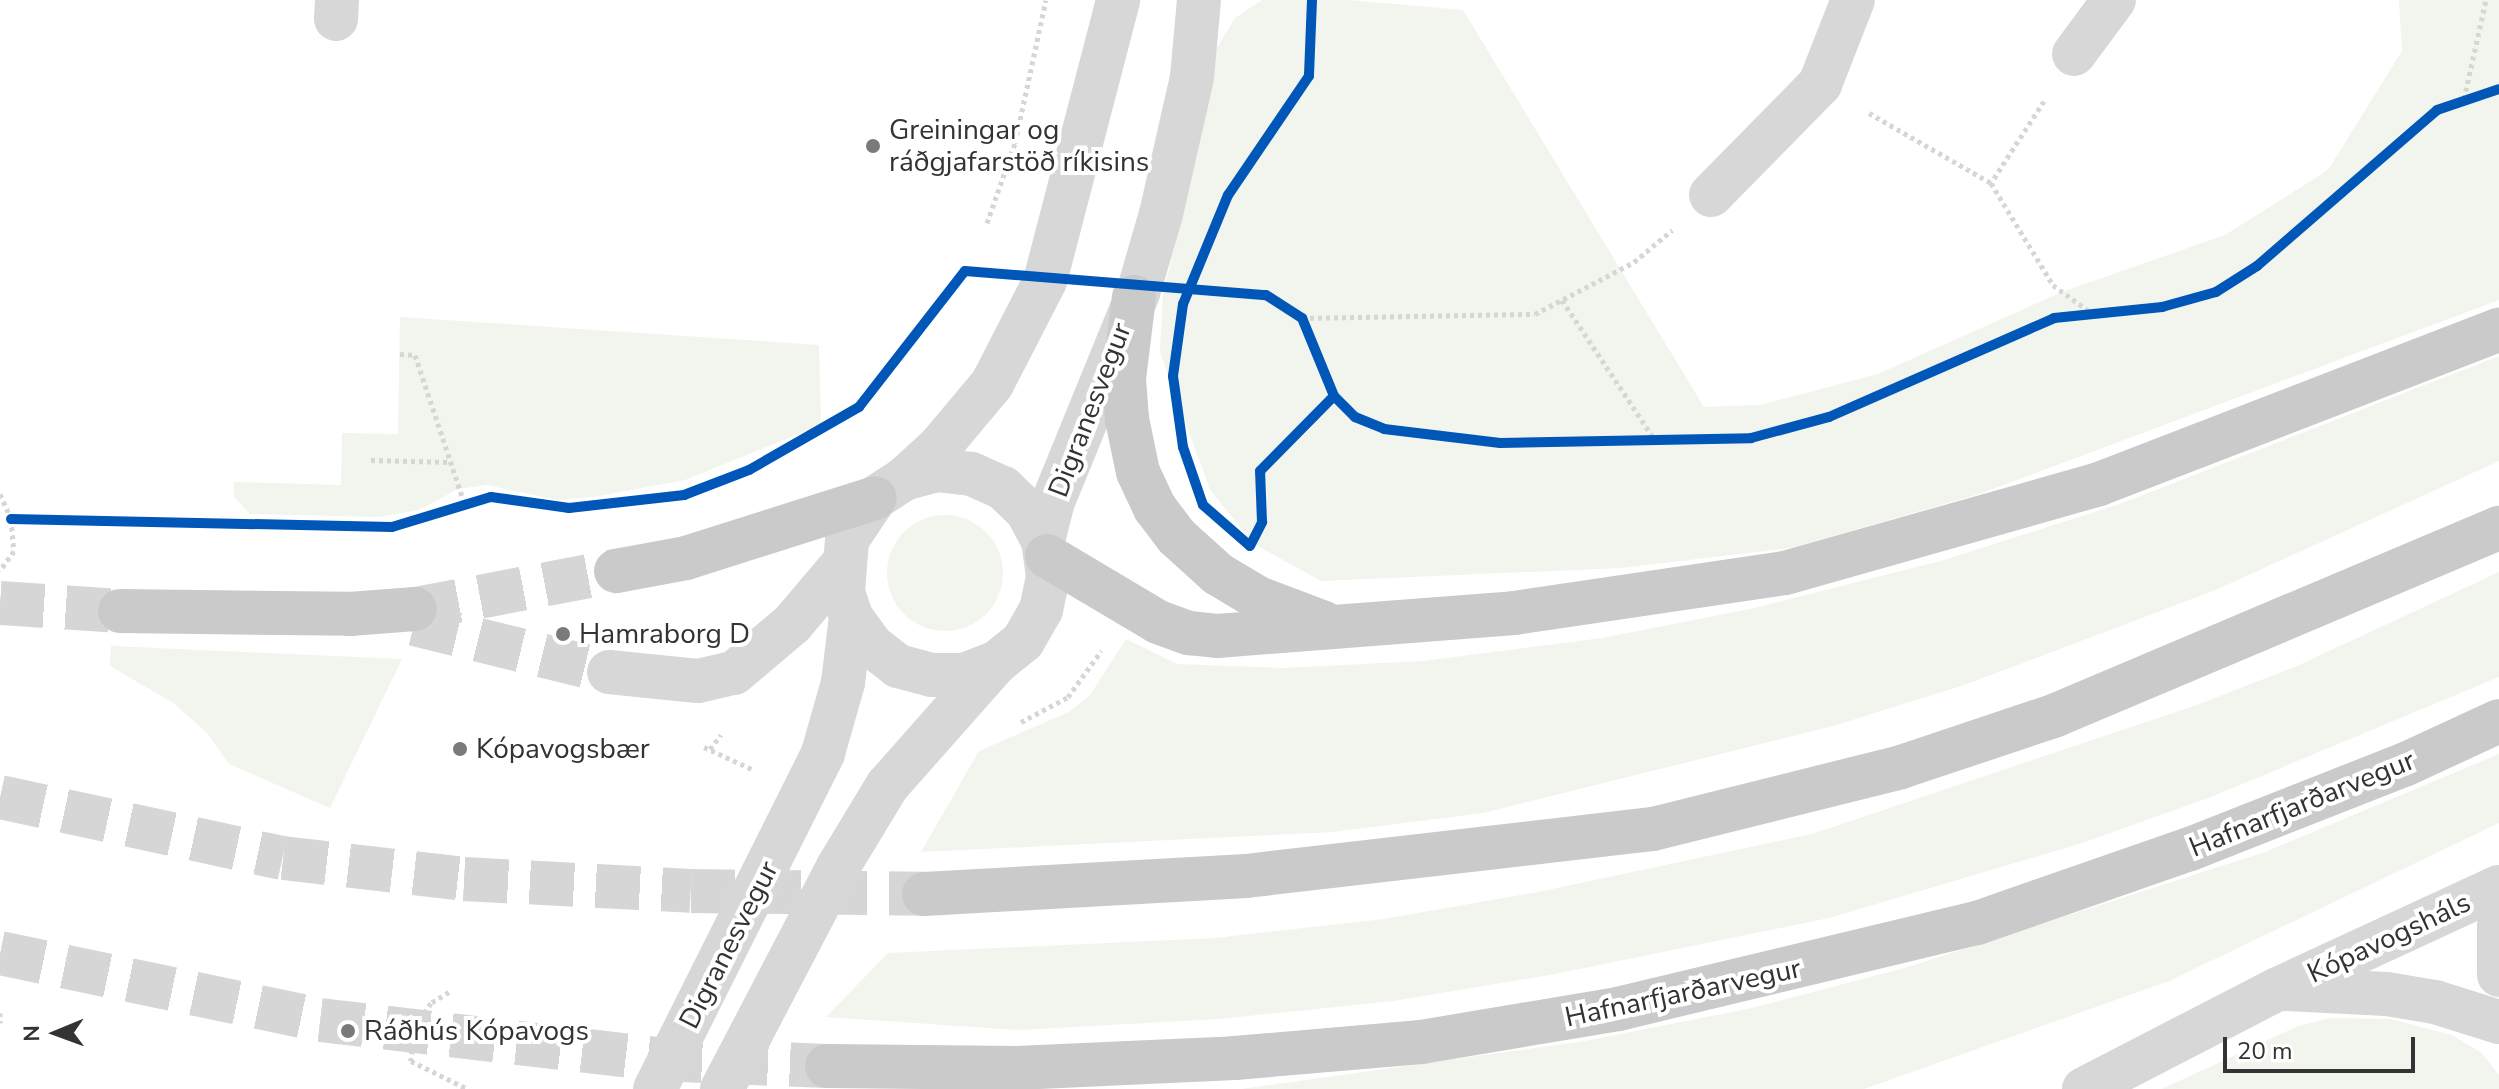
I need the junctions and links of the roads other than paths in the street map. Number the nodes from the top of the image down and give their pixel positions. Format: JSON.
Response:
{"nodes":[{"id":1,"x":1118,"y":0,"type":"edge"},
{"id":2,"x":1199,"y":0,"type":"edge"},
{"id":3,"x":1853,"y":0,"type":"edge"},
{"id":4,"x":2114,"y":0,"type":"edge"},
{"id":5,"x":2074,"y":54,"type":"road end"},
{"id":6,"x":1711,"y":195,"type":"road end"},
{"id":7,"x":1134,"y":297,"type":"junction"},
{"id":8,"x":2499,"y":330,"type":"edge"},
{"id":9,"x":890,"y":488,"type":"junction"},
{"id":10,"x":2499,"y":528,"type":"edge"},
{"id":11,"x":1045,"y":549,"type":"junction"},
{"id":12,"x":842,"y":565,"type":"junction"},
{"id":13,"x":616,"y":571,"type":"tunnel mouth"},
{"id":14,"x":120,"y":611,"type":"tunnel mouth"},
{"id":15,"x":415,"y":617,"type":"tunnel mouth"},
{"id":16,"x":851,"y":617,"type":"junction"},
{"id":17,"x":1341,"y":629,"type":"junction"},
{"id":18,"x":996,"y":663,"type":"junction"},
{"id":19,"x":609,"y":672,"type":"tunnel mouth"},
{"id":20,"x":2499,"y":721,"type":"edge"},
{"id":21,"x":2499,"y":887,"type":"edge"},
{"id":22,"x":924,"y":894,"type":"tunnel mouth"},
{"id":23,"x":2499,"y":925,"type":"edge"},
{"id":24,"x":2499,"y":975,"type":"edge"},
{"id":25,"x":2278,"y":989,"type":"junction"},
{"id":26,"x":2499,"y":1022,"type":"edge"},
{"id":27,"x":827,"y":1066,"type":"tunnel mouth"},
{"id":28,"x":655,"y":1089,"type":"edge"},
{"id":29,"x":722,"y":1089,"type":"edge"},
{"id":30,"x":2084,"y":1089,"type":"edge"}],
"edges":[{"from":1,"to":9,"type":"street"},
{"from":2,"to":7,"type":"street","name":"Digranesvegur"},
{"from":3,"to":6,"type":"street"},
{"from":4,"to":5,"type":"street"},
{"from":7,"to":11,"type":"street","name":"Digranesvegur"},
{"from":7,"to":17,"type":"main road"},
{"from":8,"to":17,"type":"main road"},
{"from":9,"to":11,"type":"street"},
{"from":9,"to":12,"type":"street"},
{"from":9,"to":13,"type":"main road"},
{"from":10,"to":22,"type":"main road"},
{"from":11,"to":17,"type":"main road"},
{"from":11,"to":18,"type":"street"},
{"from":12,"to":16,"type":"street"},
{"from":12,"to":19,"type":"street"},
{"from":14,"to":15,"type":"main road"},
{"from":16,"to":18,"type":"street"},
{"from":16,"to":28,"type":"street","name":"Digranesvegur"},
{"from":18,"to":29,"type":"street"},
{"from":20,"to":27,"type":"main road","name":"Hafnarfjarðarvegur"},
{"from":21,"to":25,"type":"street","name":"Kópavogsháls"},
{"from":23,"to":24,"type":"street"},
{"from":25,"to":26,"type":"street","name":"Kópavogsháls"},
{"from":25,"to":30,"type":"street","name":"Kópavogsháls"}]}
